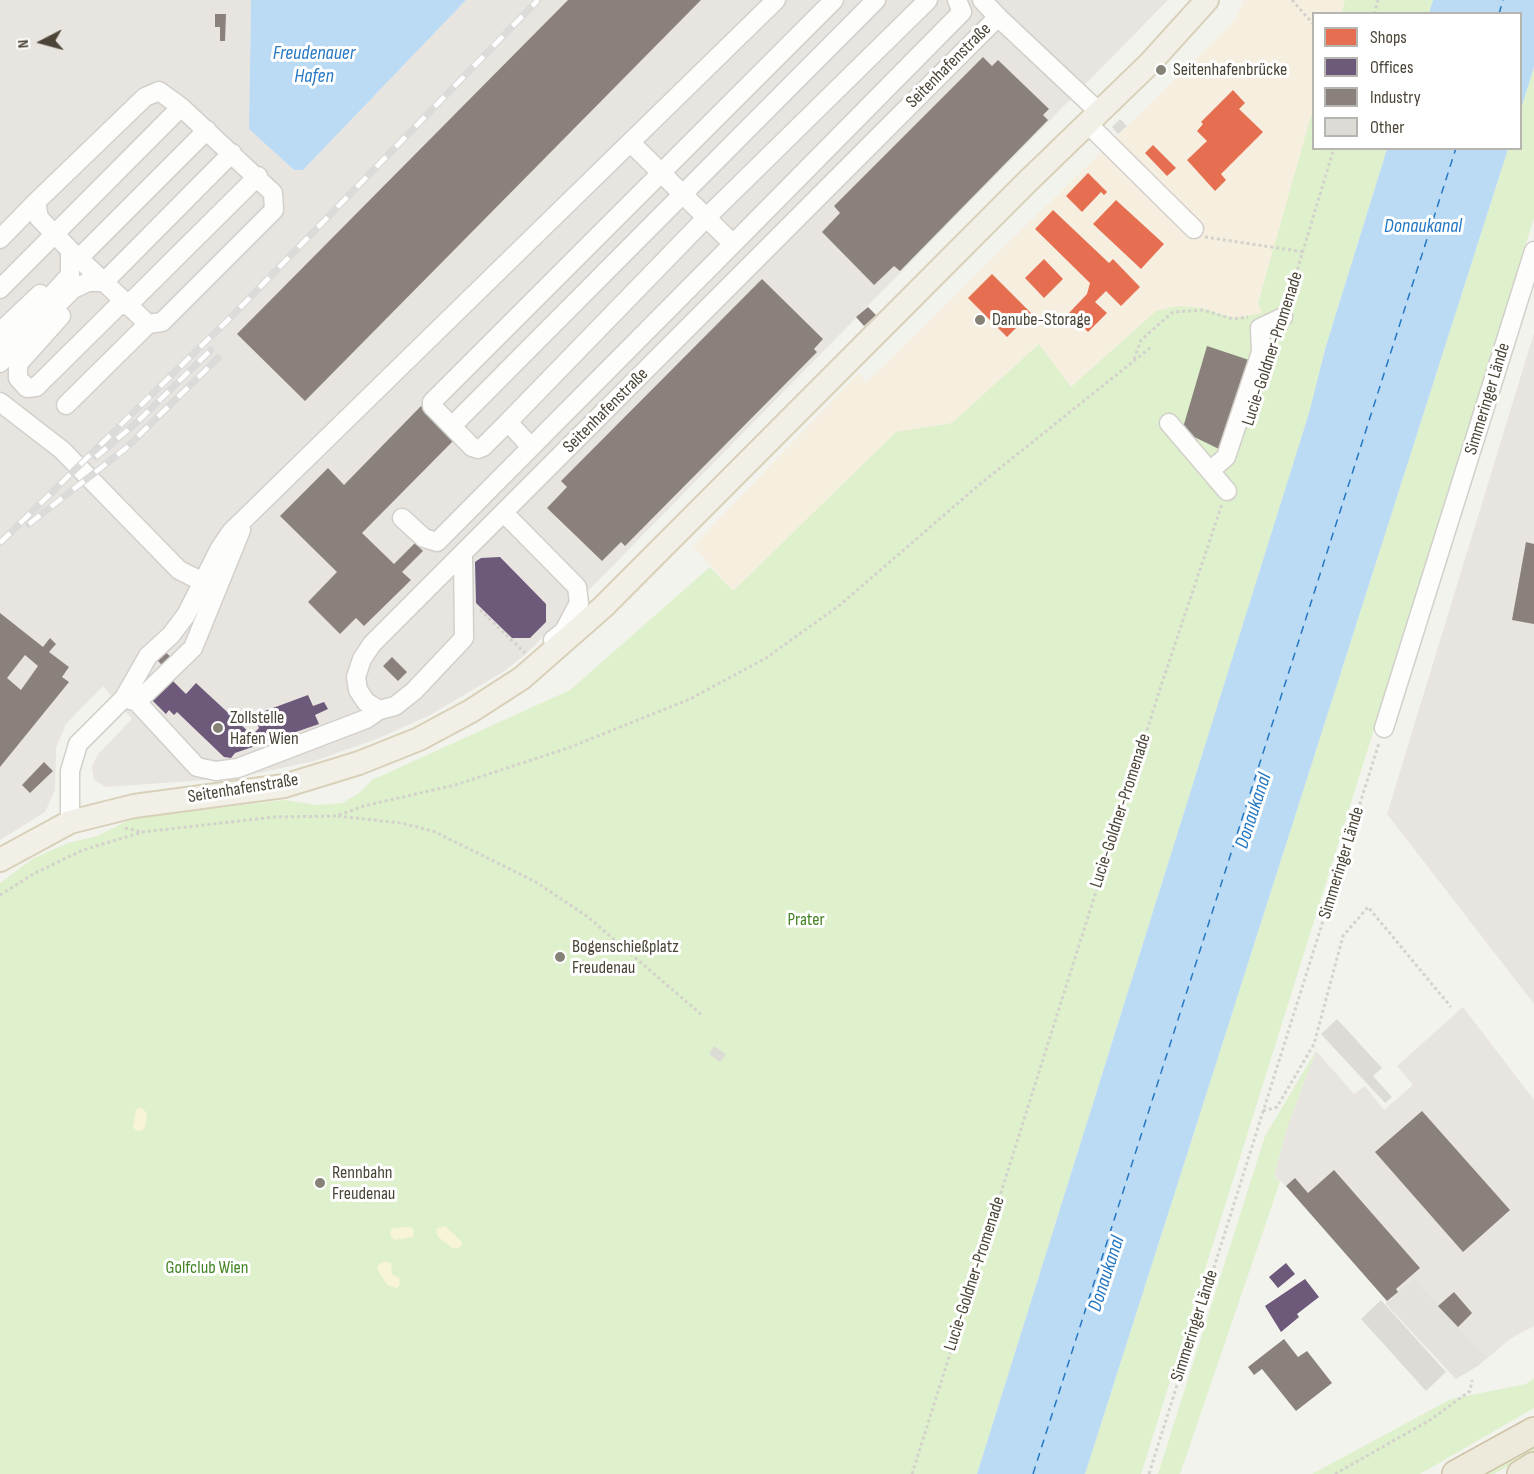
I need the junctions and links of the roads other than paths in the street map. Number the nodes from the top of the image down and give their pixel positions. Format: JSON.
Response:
{"nodes":[{"id":1,"x":776,"y":0,"type":"edge"},
{"id":2,"x":834,"y":0,"type":"edge"},
{"id":3,"x":876,"y":0,"type":"edge"},
{"id":4,"x":928,"y":0,"type":"edge"},
{"id":5,"x":957,"y":0,"type":"edge"},
{"id":6,"x":982,"y":0,"type":"edge"},
{"id":7,"x":1207,"y":0,"type":"edge"},
{"id":8,"x":998,"y":17,"type":"junction"},
{"id":9,"x":181,"y":107,"type":"junction"},
{"id":10,"x":1093,"y":117,"type":"junction"},
{"id":11,"x":207,"y":130,"type":"junction"},
{"id":12,"x":631,"y":143,"type":"junction"},
{"id":13,"x":232,"y":153,"type":"junction"},
{"id":14,"x":662,"y":171,"type":"junction"},
{"id":15,"x":258,"y":176,"type":"junction"},
{"id":16,"x":683,"y":193,"type":"junction"},
{"id":17,"x":36,"y":202,"type":"junction"},
{"id":18,"x":707,"y":217,"type":"junction"},
{"id":19,"x":1194,"y":229,"type":"road end"},
{"id":20,"x":55,"y":234,"type":"junction"},
{"id":21,"x":0,"y":239,"type":"edge"},
{"id":22,"x":733,"y":244,"type":"junction"},
{"id":23,"x":1534,"y":251,"type":"edge"},
{"id":24,"x":74,"y":254,"type":"junction"},
{"id":25,"x":104,"y":282,"type":"junction"},
{"id":26,"x":0,"y":289,"type":"edge"},
{"id":27,"x":62,"y":293,"type":"junction"},
{"id":28,"x":125,"y":304,"type":"junction"},
{"id":29,"x":1283,"y":317,"type":"road end"},
{"id":30,"x":148,"y":324,"type":"junction"},
{"id":31,"x":0,"y":332,"type":"edge"},
{"id":32,"x":0,"y":352,"type":"edge"},
{"id":33,"x":0,"y":363,"type":"edge"},
{"id":34,"x":0,"y":402,"type":"edge"},
{"id":35,"x":66,"y":405,"type":"dead end"},
{"id":36,"x":508,"y":422,"type":"junction"},
{"id":37,"x":1169,"y":423,"type":"dead end"},
{"id":38,"x":452,"y":426,"type":"junction"},
{"id":39,"x":531,"y":447,"type":"junction"},
{"id":40,"x":1211,"y":470,"type":"junction"},
{"id":41,"x":1227,"y":491,"type":"road end"},
{"id":42,"x":504,"y":513,"type":"junction"},
{"id":43,"x":402,"y":518,"type":"dead end"},
{"id":44,"x":241,"y":525,"type":"junction"},
{"id":45,"x":463,"y":554,"type":"junction"},
{"id":46,"x":203,"y":582,"type":"junction"},
{"id":47,"x":500,"y":693,"type":"junction"},
{"id":48,"x":130,"y":700,"type":"junction"},
{"id":49,"x":379,"y":710,"type":"junction"},
{"id":50,"x":1384,"y":728,"type":"road end"},
{"id":51,"x":70,"y":822,"type":"junction"},
{"id":52,"x":0,"y":860,"type":"edge"},
{"id":53,"x":1534,"y":1431,"type":"edge"},
{"id":54,"x":1534,"y":1466,"type":"edge"},
{"id":55,"x":1456,"y":1474,"type":"edge"},
{"id":56,"x":1521,"y":1474,"type":"edge"}],
"edges":[{"from":1,"to":12,"type":"street"},
{"from":2,"to":14,"type":"street"},
{"from":3,"to":16,"type":"street"},
{"from":4,"to":18,"type":"street"},
{"from":5,"to":22,"type":"street"},
{"from":6,"to":8,"type":"street"},
{"from":7,"to":10,"type":"main road","name":"Seitenhafenstraße"},
{"from":8,"to":10,"type":"street","name":"Seitenhafenstraße"},
{"from":8,"to":42,"type":"street","name":"Seitenhafenstraße"},
{"from":9,"to":11,"type":"street"},
{"from":9,"to":17,"type":"street"},
{"from":9,"to":20,"type":"street"},
{"from":10,"to":19,"type":"street"},
{"from":10,"to":47,"type":"main road","name":"Seitenhafenstraße"},
{"from":11,"to":13,"type":"street"},
{"from":11,"to":24,"type":"street"},
{"from":12,"to":14,"type":"street"},
{"from":12,"to":44,"type":"street"},
{"from":13,"to":15,"type":"street"},
{"from":13,"to":25,"type":"street"},
{"from":14,"to":16,"type":"street"},
{"from":14,"to":38,"type":"street"},
{"from":15,"to":28,"type":"street"},
{"from":15,"to":30,"type":"street"},
{"from":16,"to":18,"type":"street"},
{"from":16,"to":38,"type":"street"},
{"from":17,"to":20,"type":"street"},
{"from":17,"to":21,"type":"street"},
{"from":18,"to":22,"type":"street"},
{"from":18,"to":36,"type":"street"},
{"from":20,"to":24,"type":"street"},
{"from":20,"to":26,"type":"street"},
{"from":22,"to":39,"type":"street"},
{"from":23,"to":50,"type":"street","name":"Simmeringer Lände"},
{"from":24,"to":25,"type":"street"},
{"from":24,"to":27,"type":"street"},
{"from":25,"to":27,"type":"street"},
{"from":25,"to":28,"type":"street"},
{"from":27,"to":28,"type":"street"},
{"from":27,"to":31,"type":"street"},
{"from":27,"to":32,"type":"street"},
{"from":27,"to":33,"type":"street"},
{"from":28,"to":30,"type":"street"},
{"from":29,"to":40,"type":"street"},
{"from":30,"to":35,"type":"street"},
{"from":34,"to":46,"type":"street"},
{"from":36,"to":38,"type":"street"},
{"from":36,"to":39,"type":"street"},
{"from":37,"to":40,"type":"street"},
{"from":39,"to":43,"type":"street"},
{"from":40,"to":41,"type":"street"},
{"from":42,"to":45,"type":"street","name":"Seitenhafenstraße"},
{"from":42,"to":47,"type":"street"},
{"from":44,"to":46,"type":"street"},
{"from":44,"to":48,"type":"street"},
{"from":45,"to":49,"type":"street"},
{"from":45,"to":49,"type":"street","name":"Seitenhafenstraße"},
{"from":46,"to":48,"type":"street"},
{"from":47,"to":51,"type":"main road","name":"Seitenhafenstraße"},
{"from":48,"to":49,"type":"street","name":"Seitenhafenstraße"},
{"from":48,"to":51,"type":"street"},
{"from":51,"to":52,"type":"main road","name":"Seitenhafenstraße"},
{"from":53,"to":55,"type":"highway"},
{"from":54,"to":56,"type":"highway"}]}
